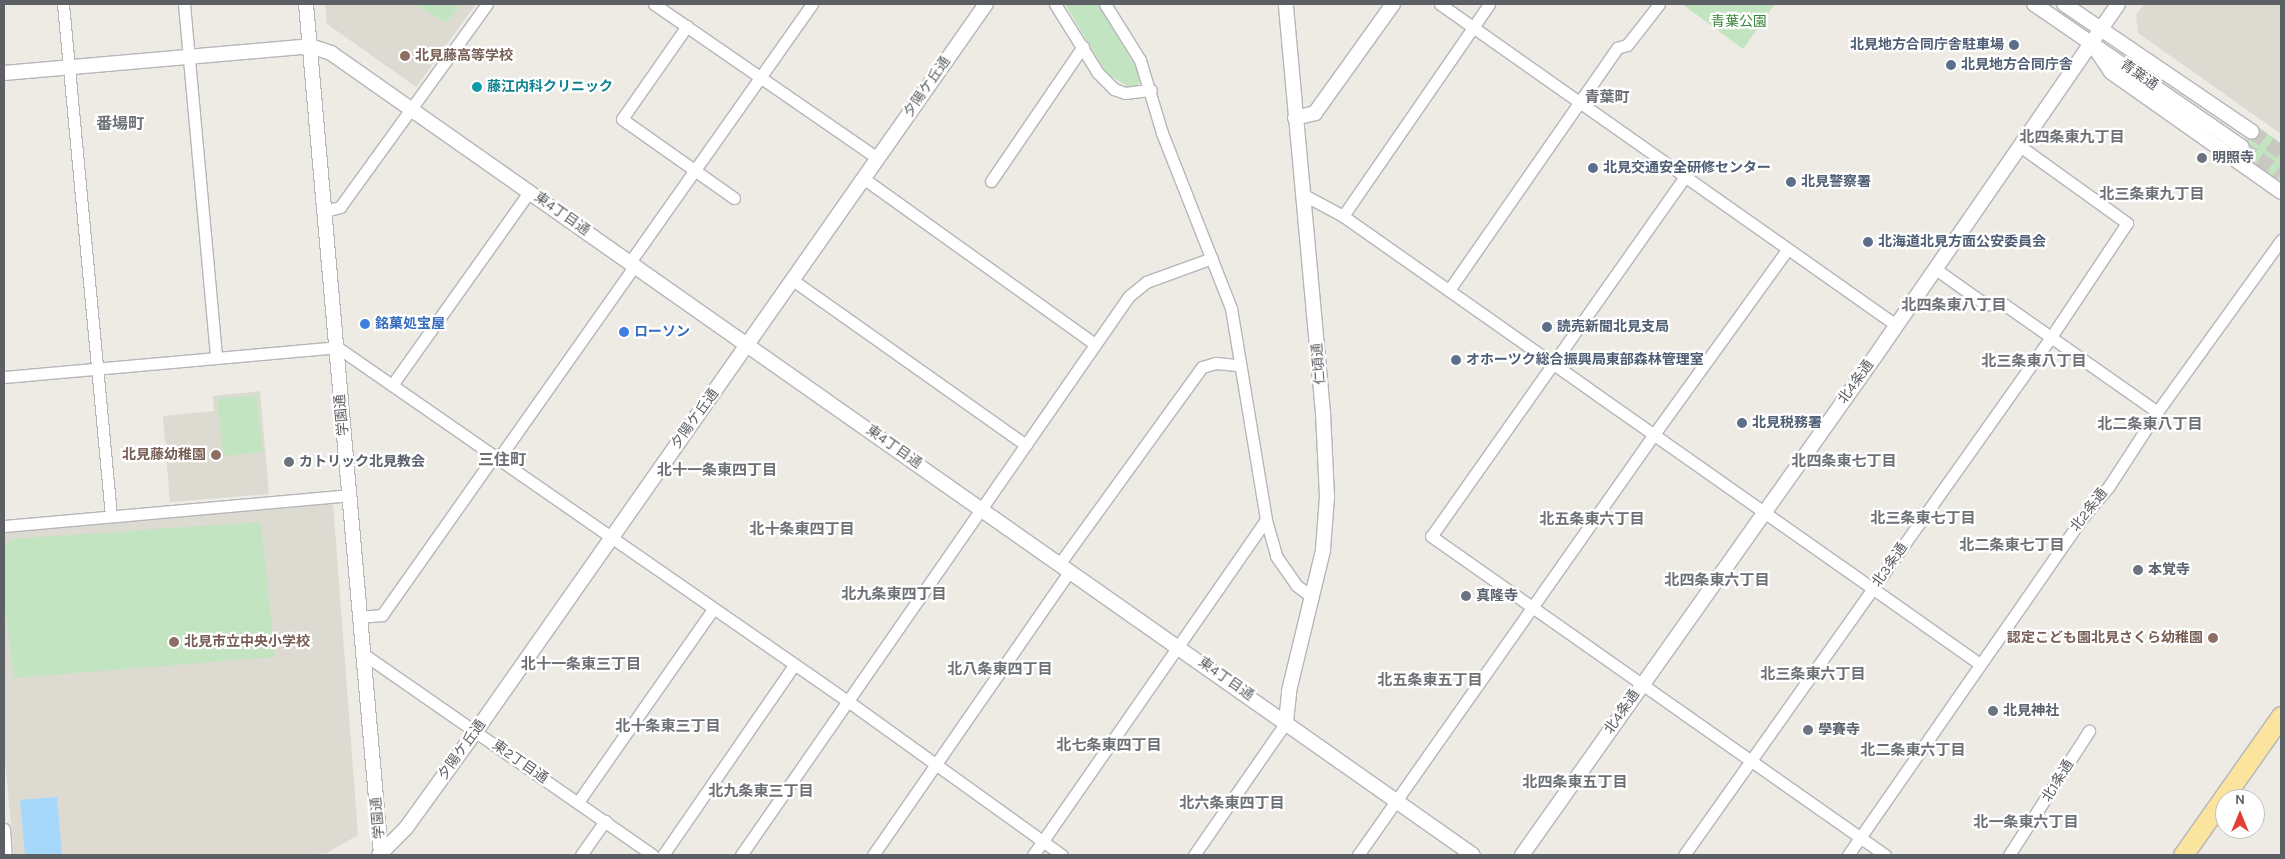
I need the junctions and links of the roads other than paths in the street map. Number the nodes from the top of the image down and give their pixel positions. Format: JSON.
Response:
{"nodes":[{"id":1,"x":63,"y":4,"type":"edge"},
{"id":2,"x":184,"y":4,"type":"edge"},
{"id":3,"x":306,"y":4,"type":"edge"},
{"id":4,"x":486,"y":4,"type":"edge"},
{"id":5,"x":656,"y":4,"type":"edge"},
{"id":6,"x":812,"y":4,"type":"edge"},
{"id":7,"x":986,"y":4,"type":"edge"},
{"id":8,"x":1055,"y":4,"type":"edge"},
{"id":9,"x":1105,"y":4,"type":"edge"},
{"id":10,"x":1286,"y":4,"type":"edge"},
{"id":11,"x":1393,"y":4,"type":"edge"},
{"id":12,"x":1440,"y":4,"type":"edge"},
{"id":13,"x":1489,"y":4,"type":"edge"},
{"id":14,"x":1659,"y":4,"type":"edge"},
{"id":15,"x":2034,"y":4,"type":"edge"},
{"id":16,"x":2064,"y":4,"type":"edge"},
{"id":17,"x":2118,"y":4,"type":"edge"},
{"id":18,"x":687,"y":26,"type":"junction"},
{"id":19,"x":1473,"y":27,"type":"junction"},
{"id":20,"x":2101,"y":28,"type":"junction"},
{"id":21,"x":2091,"y":42,"type":"junction"},
{"id":22,"x":310,"y":46,"type":"junction"},
{"id":23,"x":1083,"y":46,"type":"junction"},
{"id":24,"x":189,"y":56,"type":"junction"},
{"id":25,"x":69,"y":67,"type":"junction"},
{"id":26,"x":4,"y":73,"type":"edge"},
{"id":27,"x":761,"y":78,"type":"junction"},
{"id":28,"x":1151,"y":90,"type":"junction"},
{"id":29,"x":1580,"y":102,"type":"junction"},
{"id":30,"x":412,"y":109,"type":"junction"},
{"id":31,"x":1296,"y":118,"type":"junction"},
{"id":32,"x":2252,"y":132,"type":"tunnel mouth"},
{"id":33,"x":2020,"y":146,"type":"junction"},
{"id":34,"x":2242,"y":147,"type":"tunnel mouth"},
{"id":35,"x":877,"y":158,"type":"junction"},
{"id":36,"x":694,"y":171,"type":"junction"},
{"id":37,"x":863,"y":178,"type":"junction"},
{"id":38,"x":1684,"y":178,"type":"junction"},
{"id":39,"x":991,"y":181,"type":"dead end"},
{"id":40,"x":530,"y":191,"type":"junction"},
{"id":41,"x":2281,"y":192,"type":"edge"},
{"id":42,"x":1304,"y":195,"type":"junction"},
{"id":43,"x":734,"y":198,"type":"dead end"},
{"id":44,"x":325,"y":211,"type":"junction"},
{"id":45,"x":1342,"y":216,"type":"junction"},
{"id":46,"x":2281,"y":240,"type":"edge"},
{"id":47,"x":1788,"y":250,"type":"junction"},
{"id":48,"x":1212,"y":258,"type":"junction"},
{"id":49,"x":632,"y":264,"type":"junction"},
{"id":50,"x":1934,"y":268,"type":"junction"},
{"id":51,"x":794,"y":281,"type":"junction"},
{"id":52,"x":1449,"y":290,"type":"junction"},
{"id":53,"x":1896,"y":325,"type":"junction"},
{"id":54,"x":2050,"y":337,"type":"junction"},
{"id":55,"x":1094,"y":344,"type":"junction"},
{"id":56,"x":748,"y":345,"type":"junction"},
{"id":57,"x":337,"y":347,"type":"junction"},
{"id":58,"x":216,"y":357,"type":"junction"},
{"id":59,"x":1551,"y":364,"type":"junction"},
{"id":60,"x":1240,"y":365,"type":"junction"},
{"id":61,"x":95,"y":369,"type":"junction"},
{"id":62,"x":4,"y":377,"type":"edge"},
{"id":63,"x":392,"y":385,"type":"junction"},
{"id":64,"x":2157,"y":412,"type":"junction"},
{"id":65,"x":1652,"y":437,"type":"junction"},
{"id":66,"x":1026,"y":445,"type":"junction"},
{"id":67,"x":497,"y":457,"type":"junction"},
{"id":68,"x":349,"y":495,"type":"junction"},
{"id":69,"x":983,"y":509,"type":"junction"},
{"id":70,"x":1761,"y":512,"type":"junction"},
{"id":71,"x":111,"y":516,"type":"junction"},
{"id":72,"x":1266,"y":520,"type":"junction"},
{"id":73,"x":4,"y":526,"type":"edge"},
{"id":74,"x":610,"y":538,"type":"junction"},
{"id":75,"x":1065,"y":566,"type":"junction"},
{"id":76,"x":1872,"y":590,"type":"junction"},
{"id":77,"x":1313,"y":598,"type":"junction"},
{"id":78,"x":1532,"y":607,"type":"junction"},
{"id":79,"x":713,"y":608,"type":"junction"},
{"id":80,"x":359,"y":617,"type":"junction"},
{"id":81,"x":1179,"y":647,"type":"junction"},
{"id":82,"x":362,"y":653,"type":"junction"},
{"id":83,"x":1980,"y":664,"type":"junction"},
{"id":84,"x":794,"y":665,"type":"junction"},
{"id":85,"x":1643,"y":684,"type":"junction"},
{"id":86,"x":850,"y":702,"type":"junction"},
{"id":87,"x":2281,"y":716,"type":"edge"},
{"id":88,"x":1286,"y":722,"type":"junction"},
{"id":89,"x":2089,"y":731,"type":"dead end"},
{"id":90,"x":476,"y":732,"type":"junction"},
{"id":91,"x":1752,"y":762,"type":"junction"},
{"id":92,"x":936,"y":766,"type":"junction"},
{"id":93,"x":1396,"y":800,"type":"junction"},
{"id":94,"x":578,"y":802,"type":"junction"},
{"id":95,"x":605,"y":821,"type":"junction"},
{"id":96,"x":4,"y":829,"type":"edge"},
{"id":97,"x":1860,"y":838,"type":"junction"},
{"id":98,"x":1043,"y":841,"type":"junction"},
{"id":99,"x":6,"y":855,"type":"edge"},
{"id":100,"x":379,"y":855,"type":"edge"},
{"id":101,"x":581,"y":855,"type":"edge"},
{"id":102,"x":653,"y":855,"type":"edge"},
{"id":103,"x":663,"y":855,"type":"edge"},
{"id":104,"x":741,"y":855,"type":"edge"},
{"id":105,"x":873,"y":855,"type":"edge"},
{"id":106,"x":1033,"y":855,"type":"edge"},
{"id":107,"x":1062,"y":855,"type":"edge"},
{"id":108,"x":1194,"y":855,"type":"edge"},
{"id":109,"x":1358,"y":855,"type":"edge"},
{"id":110,"x":1473,"y":855,"type":"edge"},
{"id":111,"x":1522,"y":855,"type":"edge"},
{"id":112,"x":1684,"y":855,"type":"edge"},
{"id":113,"x":1848,"y":855,"type":"edge"},
{"id":114,"x":1885,"y":855,"type":"edge"},
{"id":115,"x":2009,"y":855,"type":"edge"},
{"id":116,"x":2183,"y":855,"type":"edge"}],
"edges":[{"from":1,"to":25,"type":"street"},
{"from":2,"to":24,"type":"street"},
{"from":3,"to":22,"type":"street","name":"学園通"},
{"from":4,"to":30,"type":"street"},
{"from":5,"to":18,"type":"street"},
{"from":6,"to":27,"type":"street"},
{"from":7,"to":35,"type":"street","name":"夕陽ケ丘通"},
{"from":8,"to":23,"type":"street"},
{"from":9,"to":28,"type":"street"},
{"from":10,"to":31,"type":"street","name":"仁頃通"},
{"from":11,"to":31,"type":"street"},
{"from":12,"to":19,"type":"street"},
{"from":13,"to":19,"type":"street"},
{"from":14,"to":29,"type":"street"},
{"from":15,"to":21,"type":"street","name":"青葉通"},
{"from":16,"to":20,"type":"street","name":"青葉通"},
{"from":17,"to":20,"type":"street","name":"北4条通"},
{"from":18,"to":27,"type":"street"},
{"from":18,"to":36,"type":"street"},
{"from":19,"to":29,"type":"street"},
{"from":19,"to":45,"type":"street"},
{"from":20,"to":21,"type":"street","name":"北4条通"},
{"from":20,"to":32,"type":"street","name":"青葉通"},
{"from":21,"to":33,"type":"street","name":"北4条通"},
{"from":21,"to":34,"type":"street","name":"青葉通"},
{"from":21,"to":41,"type":"street"},
{"from":22,"to":24,"type":"street"},
{"from":22,"to":30,"type":"street","name":"東4丁目通"},
{"from":22,"to":44,"type":"street","name":"学園通"},
{"from":23,"to":28,"type":"street"},
{"from":23,"to":39,"type":"street"},
{"from":24,"to":25,"type":"street"},
{"from":24,"to":58,"type":"street"},
{"from":25,"to":26,"type":"street"},
{"from":25,"to":61,"type":"street"},
{"from":27,"to":35,"type":"street"},
{"from":27,"to":36,"type":"street"},
{"from":28,"to":48,"type":"street"},
{"from":29,"to":38,"type":"street"},
{"from":29,"to":52,"type":"street"},
{"from":30,"to":40,"type":"street","name":"東4丁目通"},
{"from":30,"to":44,"type":"street"},
{"from":31,"to":42,"type":"street","name":"仁頃通"},
{"from":33,"to":50,"type":"street","name":"北4条通"},
{"from":33,"to":54,"type":"street","name":"北3条通"},
{"from":35,"to":37,"type":"street","name":"夕陽ケ丘通"},
{"from":36,"to":43,"type":"street"},
{"from":36,"to":49,"type":"street"},
{"from":37,"to":51,"type":"street","name":"夕陽ケ丘通"},
{"from":37,"to":55,"type":"street"},
{"from":38,"to":47,"type":"street"},
{"from":38,"to":59,"type":"street"},
{"from":40,"to":49,"type":"street","name":"東4丁目通"},
{"from":40,"to":63,"type":"street"},
{"from":42,"to":45,"type":"street"},
{"from":42,"to":77,"type":"street","name":"仁頃通"},
{"from":44,"to":57,"type":"street","name":"学園通"},
{"from":45,"to":52,"type":"street"},
{"from":46,"to":64,"type":"street","name":"北2条通"},
{"from":47,"to":53,"type":"street"},
{"from":47,"to":65,"type":"street"},
{"from":48,"to":55,"type":"street"},
{"from":48,"to":60,"type":"street"},
{"from":49,"to":56,"type":"street","name":"東4丁目通"},
{"from":49,"to":67,"type":"street"},
{"from":50,"to":53,"type":"street","name":"北4条通"},
{"from":50,"to":54,"type":"street"},
{"from":51,"to":56,"type":"street","name":"夕陽ケ丘通"},
{"from":51,"to":66,"type":"street"},
{"from":52,"to":59,"type":"street"},
{"from":53,"to":70,"type":"street","name":"北4条通"},
{"from":54,"to":64,"type":"street"},
{"from":54,"to":76,"type":"street","name":"北3条通"},
{"from":55,"to":66,"type":"street"},
{"from":56,"to":69,"type":"street","name":"東4丁目通"},
{"from":56,"to":74,"type":"street","name":"夕陽ケ丘通"},
{"from":57,"to":58,"type":"street"},
{"from":57,"to":63,"type":"street"},
{"from":57,"to":68,"type":"street","name":"学園通"},
{"from":58,"to":61,"type":"street"},
{"from":59,"to":65,"type":"street"},
{"from":59,"to":78,"type":"street"},
{"from":60,"to":72,"type":"street"},
{"from":60,"to":75,"type":"street"},
{"from":61,"to":62,"type":"street"},
{"from":61,"to":71,"type":"street"},
{"from":63,"to":67,"type":"street"},
{"from":64,"to":83,"type":"street","name":"北2条通"},
{"from":65,"to":70,"type":"street"},
{"from":65,"to":78,"type":"street"},
{"from":66,"to":69,"type":"street"},
{"from":67,"to":74,"type":"street"},
{"from":67,"to":80,"type":"street"},
{"from":68,"to":71,"type":"street"},
{"from":68,"to":80,"type":"street","name":"学園通"},
{"from":69,"to":75,"type":"street","name":"東4丁目通"},
{"from":69,"to":86,"type":"street"},
{"from":70,"to":76,"type":"street"},
{"from":70,"to":85,"type":"street","name":"北4条通"},
{"from":71,"to":73,"type":"street"},
{"from":72,"to":77,"type":"street"},
{"from":72,"to":81,"type":"street"},
{"from":74,"to":79,"type":"street"},
{"from":74,"to":90,"type":"street","name":"夕陽ケ丘通"},
{"from":75,"to":81,"type":"street","name":"東4丁目通"},
{"from":75,"to":92,"type":"street"},
{"from":76,"to":83,"type":"street"},
{"from":76,"to":91,"type":"street","name":"北3条通"},
{"from":77,"to":88,"type":"street","name":"仁頃通"},
{"from":78,"to":85,"type":"street"},
{"from":78,"to":93,"type":"street"},
{"from":79,"to":84,"type":"street"},
{"from":79,"to":94,"type":"street"},
{"from":80,"to":82,"type":"street","name":"学園通"},
{"from":81,"to":88,"type":"street","name":"東4丁目通"},
{"from":81,"to":98,"type":"street"},
{"from":82,"to":90,"type":"street","name":"東2丁目通"},
{"from":82,"to":100,"type":"street","name":"学園通"},
{"from":83,"to":97,"type":"street","name":"北2条通"},
{"from":84,"to":86,"type":"street"},
{"from":84,"to":103,"type":"street"},
{"from":85,"to":91,"type":"street"},
{"from":85,"to":111,"type":"street","name":"北4条通"},
{"from":86,"to":92,"type":"street"},
{"from":86,"to":104,"type":"street"},
{"from":87,"to":116,"type":"highway"},
{"from":88,"to":93,"type":"street","name":"東4丁目通"},
{"from":88,"to":108,"type":"street"},
{"from":89,"to":115,"type":"street","name":"北1条通"},
{"from":90,"to":94,"type":"street","name":"東2丁目通"},
{"from":90,"to":100,"type":"street","name":"夕陽ケ丘通"},
{"from":91,"to":97,"type":"street"},
{"from":91,"to":112,"type":"street","name":"北3条通"},
{"from":92,"to":98,"type":"street"},
{"from":92,"to":105,"type":"street"},
{"from":93,"to":109,"type":"street"},
{"from":93,"to":110,"type":"street","name":"東4丁目通"},
{"from":94,"to":95,"type":"street","name":"東2丁目通"},
{"from":95,"to":101,"type":"street"},
{"from":95,"to":102,"type":"street","name":"東2丁目通"},
{"from":96,"to":99,"type":"street"},
{"from":97,"to":113,"type":"street","name":"北2条通"},
{"from":97,"to":114,"type":"street"},
{"from":98,"to":106,"type":"street"},
{"from":98,"to":107,"type":"street"}]}
